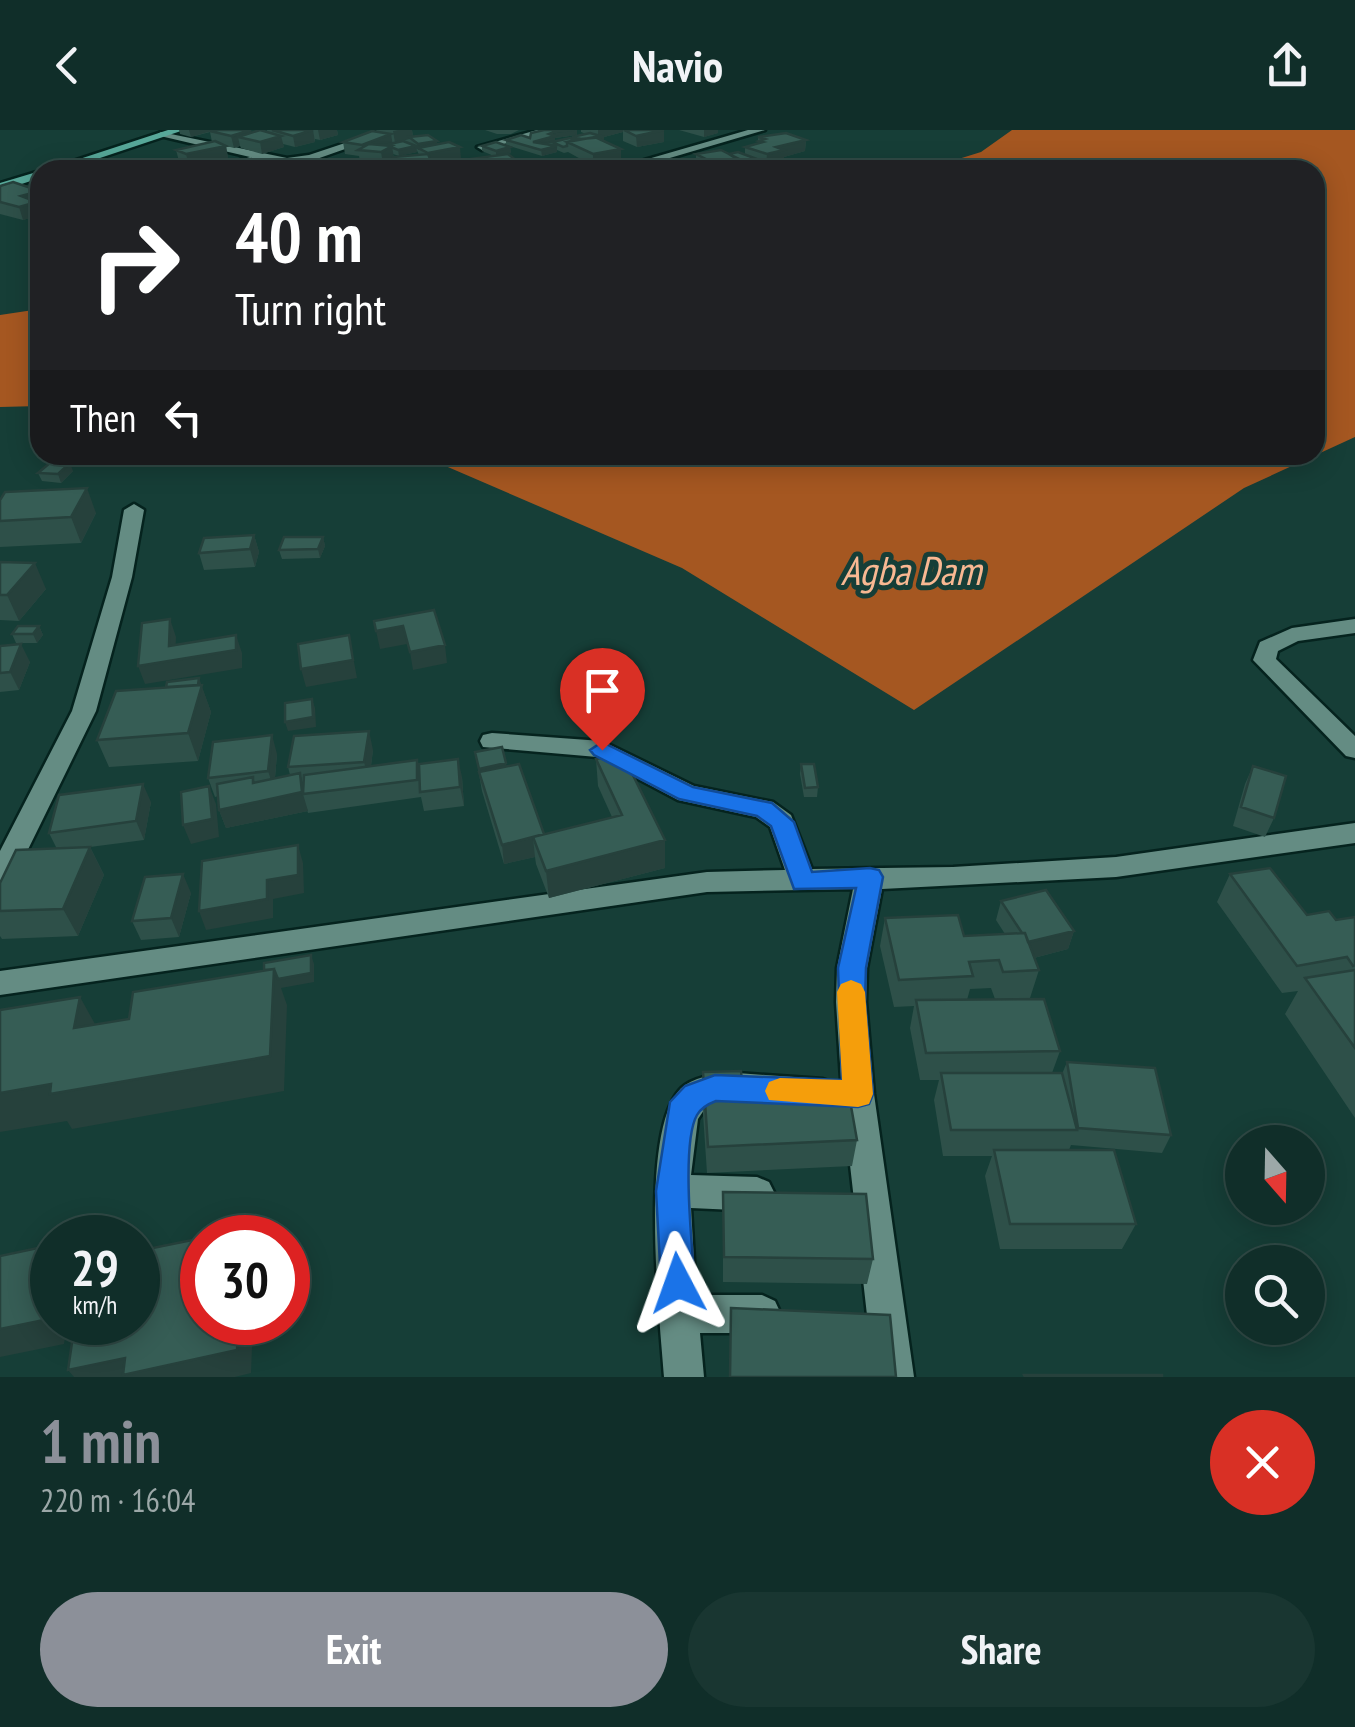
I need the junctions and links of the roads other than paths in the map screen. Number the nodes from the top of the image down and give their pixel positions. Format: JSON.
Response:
{"nodes":[{"id":1,"x":178,"y":130,"type":"edge"},
{"id":2,"x":394,"y":130,"type":"edge"},
{"id":3,"x":550,"y":130,"type":"edge"},
{"id":4,"x":760,"y":130,"type":"edge"},
{"id":5,"x":162,"y":136,"type":"junction"},
{"id":6,"x":482,"y":147,"type":"edge"},
{"id":7,"x":258,"y":158,"type":"junction"},
{"id":8,"x":84,"y":160,"type":"edge"},
{"id":9,"x":251,"y":160,"type":"edge"},
{"id":10,"x":277,"y":160,"type":"edge"},
{"id":11,"x":295,"y":160,"type":"edge"},
{"id":12,"x":652,"y":160,"type":"edge"},
{"id":13,"x":30,"y":177,"type":"edge"},
{"id":14,"x":0,"y":186,"type":"edge"},
{"id":15,"x":134,"y":510,"type":"dead end"},
{"id":16,"x":1355,"y":626,"type":"edge"},
{"id":17,"x":492,"y":741,"type":"dead end"},
{"id":18,"x":1355,"y":750,"type":"edge"},
{"id":19,"x":1355,"y":833,"type":"edge"},
{"id":20,"x":870,"y":877,"type":"junction"},
{"id":21,"x":0,"y":878,"type":"edge"},
{"id":22,"x":803,"y":882,"type":"junction"},
{"id":23,"x":0,"y":983,"type":"edge"},
{"id":24,"x":858,"y":1094,"type":"junction"},
{"id":25,"x":672,"y":1191,"type":"junction"},
{"id":26,"x":799,"y":1196,"type":"edge"},
{"id":27,"x":836,"y":1197,"type":"edge"},
{"id":28,"x":872,"y":1199,"type":"junction"},
{"id":29,"x":680,"y":1314,"type":"junction"},
{"id":30,"x":793,"y":1314,"type":"edge"},
{"id":31,"x":684,"y":1377,"type":"edge"},
{"id":32,"x":894,"y":1377,"type":"edge"}],
"edges":[{"from":1,"to":5,"type":"main road"},
{"from":2,"to":11,"type":"street"},
{"from":3,"to":6,"type":"street"},
{"from":4,"to":12,"type":"street"},
{"from":5,"to":7,"type":"street"},
{"from":5,"to":8,"type":"main road"},
{"from":7,"to":9,"type":"street"},
{"from":7,"to":10,"type":"street"},
{"from":13,"to":14,"type":"main road"},
{"from":15,"to":21,"type":"street"},
{"from":16,"to":18,"type":"street"},
{"from":17,"to":22,"type":"street"},
{"from":19,"to":20,"type":"street"},
{"from":20,"to":22,"type":"street"},
{"from":20,"to":24,"type":"street"},
{"from":22,"to":23,"type":"street"},
{"from":24,"to":25,"type":"street"},
{"from":24,"to":28,"type":"street"},
{"from":25,"to":26,"type":"street"},
{"from":25,"to":29,"type":"street"},
{"from":27,"to":28,"type":"street"},
{"from":28,"to":32,"type":"street"},
{"from":29,"to":30,"type":"street"},
{"from":29,"to":31,"type":"street"}]}
